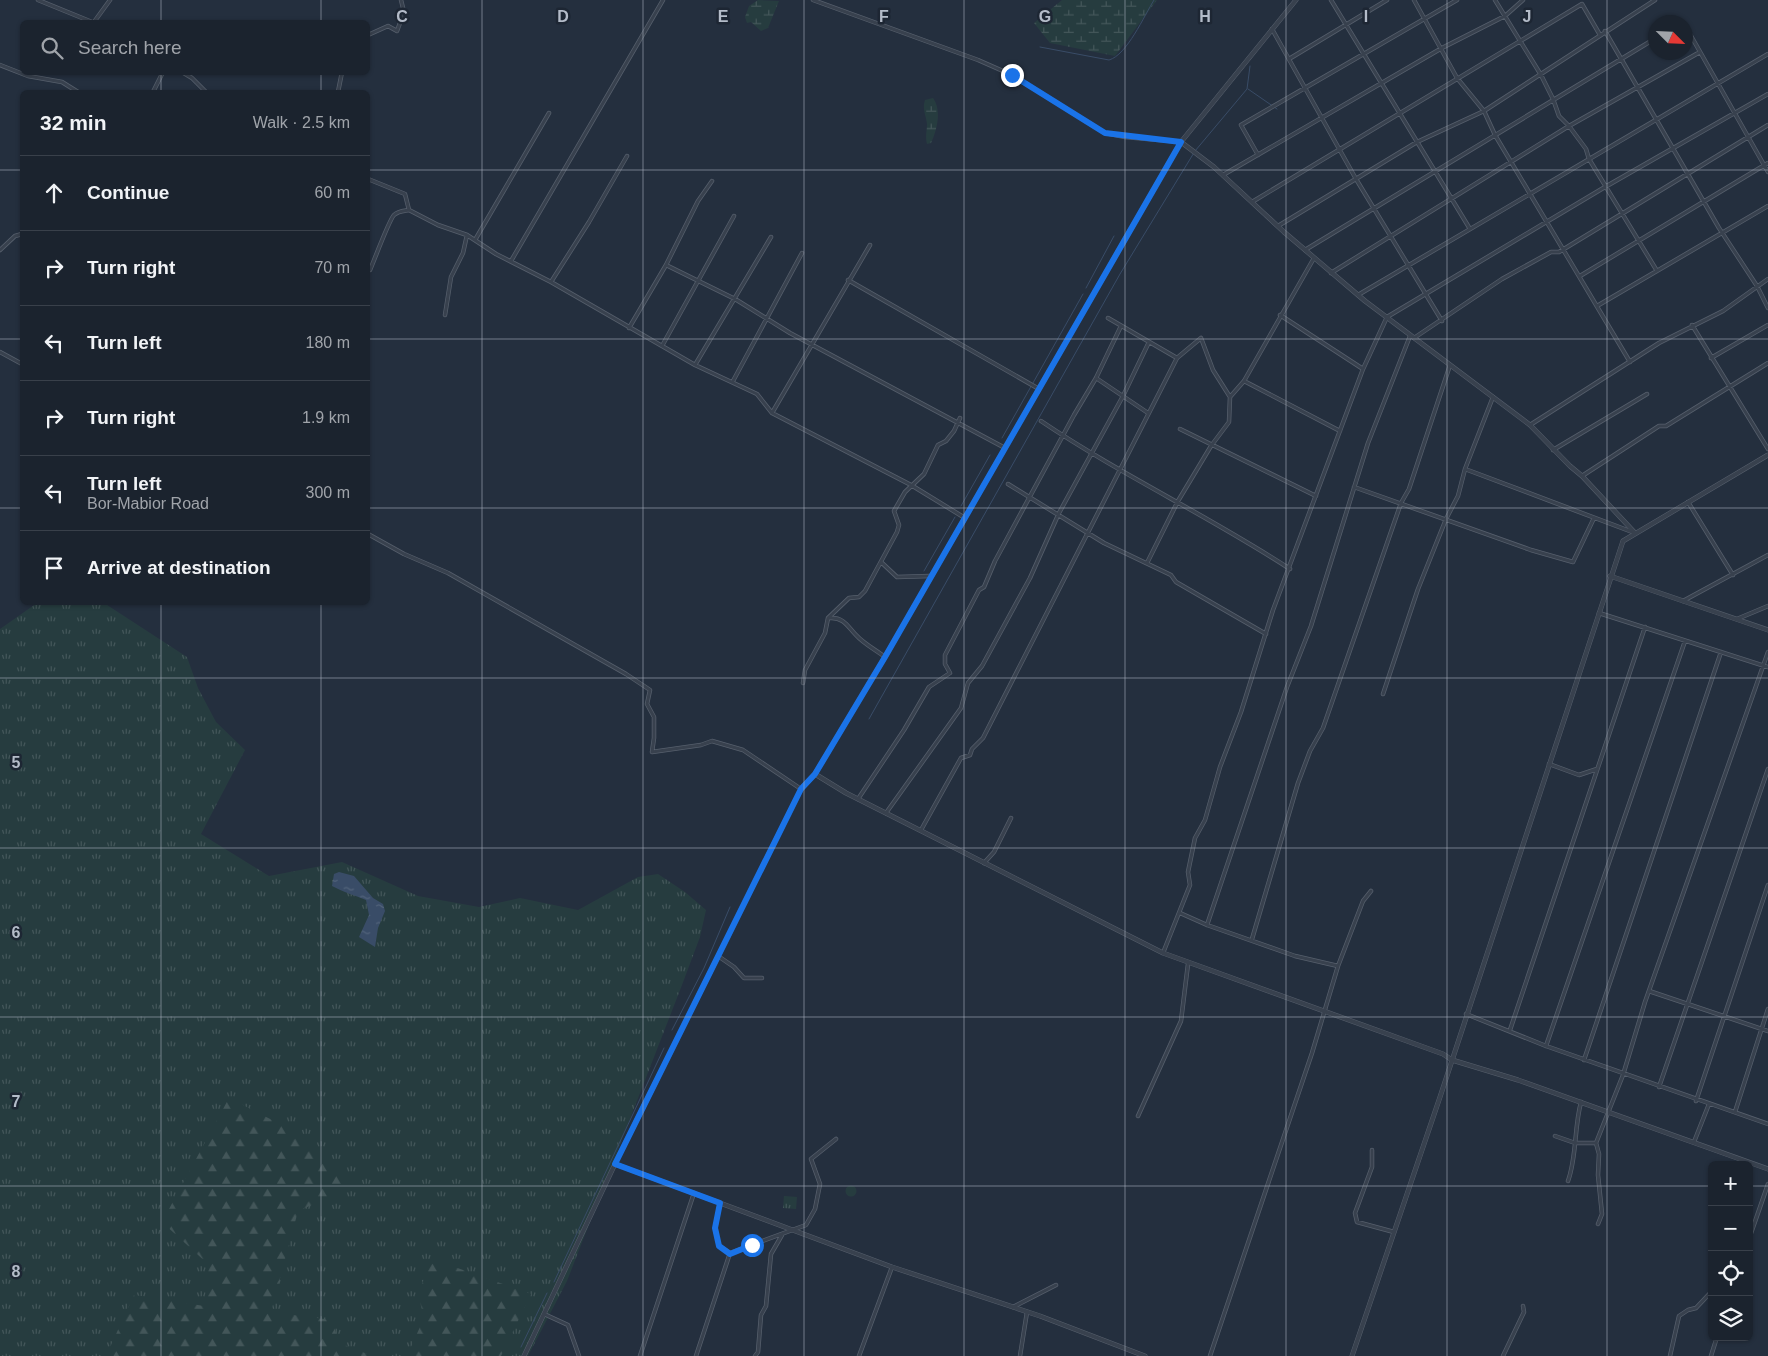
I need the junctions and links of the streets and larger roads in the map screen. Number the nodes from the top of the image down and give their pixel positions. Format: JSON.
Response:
{"nodes":[{"id":1,"x":38,"y":0,"type":"edge"},
{"id":2,"x":110,"y":0,"type":"edge"},
{"id":3,"x":401,"y":0,"type":"edge"},
{"id":4,"x":664,"y":0,"type":"edge"},
{"id":5,"x":814,"y":0,"type":"edge"},
{"id":6,"x":1296,"y":0,"type":"edge"},
{"id":7,"x":1331,"y":0,"type":"edge"},
{"id":8,"x":1338,"y":0,"type":"edge"},
{"id":9,"x":1387,"y":0,"type":"edge"},
{"id":10,"x":1414,"y":0,"type":"edge"},
{"id":11,"x":1457,"y":0,"type":"edge"},
{"id":12,"x":1494,"y":0,"type":"edge"},
{"id":13,"x":1522,"y":0,"type":"edge"},
{"id":14,"x":1655,"y":0,"type":"edge"},
{"id":15,"x":1334,"y":4,"type":"junction"},
{"id":16,"x":1505,"y":16,"type":"junction"},
{"id":17,"x":1425,"y":19,"type":"junction"},
{"id":18,"x":88,"y":20,"type":"edge"},
{"id":19,"x":95,"y":20,"type":"edge"},
{"id":20,"x":1346,"y":24,"type":"junction"},
{"id":21,"x":1272,"y":29,"type":"junction"},
{"id":22,"x":1605,"y":31,"type":"junction"},
{"id":23,"x":370,"y":34,"type":"edge"},
{"id":24,"x":1600,"y":35,"type":"junction"},
{"id":25,"x":1693,"y":40,"type":"edge"},
{"id":26,"x":1519,"y":41,"type":"junction"},
{"id":27,"x":1648,"y":43,"type":"edge"},
{"id":28,"x":1442,"y":48,"type":"junction"},
{"id":29,"x":1700,"y":52,"type":"junction"},
{"id":30,"x":1768,"y":54,"type":"edge"},
{"id":31,"x":1365,"y":55,"type":"junction"},
{"id":32,"x":1289,"y":59,"type":"junction"},
{"id":33,"x":1622,"y":59,"type":"junction"},
{"id":34,"x":0,"y":65,"type":"edge"},
{"id":35,"x":20,"y":73,"type":"edge"},
{"id":36,"x":25,"y":75,"type":"edge"},
{"id":37,"x":162,"y":75,"type":"edge"},
{"id":38,"x":187,"y":75,"type":"edge"},
{"id":39,"x":341,"y":75,"type":"edge"},
{"id":40,"x":1541,"y":75,"type":"junction"},
{"id":41,"x":1457,"y":78,"type":"junction"},
{"id":42,"x":1382,"y":84,"type":"junction"},
{"id":43,"x":1718,"y":84,"type":"junction"},
{"id":44,"x":1639,"y":88,"type":"junction"},
{"id":45,"x":1305,"y":89,"type":"junction"},
{"id":46,"x":75,"y":90,"type":"edge"},
{"id":47,"x":154,"y":90,"type":"edge"},
{"id":48,"x":204,"y":90,"type":"edge"},
{"id":49,"x":338,"y":90,"type":"edge"},
{"id":50,"x":1768,"y":94,"type":"edge"},
{"id":51,"x":1554,"y":99,"type":"junction"},
{"id":52,"x":1484,"y":111,"type":"junction"},
{"id":53,"x":550,"y":113,"type":"dead end"},
{"id":54,"x":1400,"y":113,"type":"junction"},
{"id":55,"x":1734,"y":113,"type":"junction"},
{"id":56,"x":1322,"y":118,"type":"junction"},
{"id":57,"x":1657,"y":120,"type":"junction"},
{"id":58,"x":1768,"y":125,"type":"edge"},
{"id":59,"x":1570,"y":126,"type":"junction"},
{"id":60,"x":1495,"y":134,"type":"junction"},
{"id":61,"x":1748,"y":137,"type":"junction"},
{"id":62,"x":1181,"y":142,"type":"junction"},
{"id":63,"x":1416,"y":142,"type":"junction"},
{"id":64,"x":1339,"y":149,"type":"junction"},
{"id":65,"x":1674,"y":149,"type":"junction"},
{"id":66,"x":1258,"y":155,"type":"junction"},
{"id":67,"x":627,"y":156,"type":"dead end"},
{"id":68,"x":1589,"y":159,"type":"junction"},
{"id":69,"x":1512,"y":162,"type":"junction"},
{"id":70,"x":1766,"y":165,"type":"edge"},
{"id":71,"x":1435,"y":172,"type":"junction"},
{"id":72,"x":1768,"y":172,"type":"edge"},
{"id":73,"x":1688,"y":173,"type":"junction"},
{"id":74,"x":1223,"y":175,"type":"junction"},
{"id":75,"x":1356,"y":179,"type":"junction"},
{"id":76,"x":370,"y":180,"type":"edge"},
{"id":77,"x":712,"y":181,"type":"dead end"},
{"id":78,"x":1605,"y":187,"type":"junction"},
{"id":79,"x":1531,"y":194,"type":"junction"},
{"id":80,"x":1451,"y":198,"type":"junction"},
{"id":81,"x":1252,"y":202,"type":"junction"},
{"id":82,"x":1704,"y":202,"type":"junction"},
{"id":83,"x":1768,"y":206,"type":"edge"},
{"id":84,"x":1374,"y":208,"type":"junction"},
{"id":85,"x":409,"y":210,"type":"junction"},
{"id":86,"x":1621,"y":214,"type":"junction"},
{"id":87,"x":734,"y":216,"type":"dead end"},
{"id":88,"x":1547,"y":221,"type":"junction"},
{"id":89,"x":1278,"y":226,"type":"junction"},
{"id":90,"x":1470,"y":229,"type":"junction"},
{"id":91,"x":1722,"y":233,"type":"junction"},
{"id":92,"x":20,"y":235,"type":"edge"},
{"id":93,"x":467,"y":235,"type":"junction"},
{"id":94,"x":1390,"y":236,"type":"junction"},
{"id":95,"x":771,"y":237,"type":"dead end"},
{"id":96,"x":475,"y":240,"type":"junction"},
{"id":97,"x":1638,"y":241,"type":"junction"},
{"id":98,"x":870,"y":245,"type":"dead end"},
{"id":99,"x":1564,"y":249,"type":"junction"},
{"id":100,"x":0,"y":250,"type":"edge"},
{"id":101,"x":1305,"y":250,"type":"junction"},
{"id":102,"x":802,"y":253,"type":"dead end"},
{"id":103,"x":1314,"y":258,"type":"junction"},
{"id":104,"x":511,"y":261,"type":"junction"},
{"id":105,"x":666,"y":265,"type":"junction"},
{"id":106,"x":1407,"y":266,"type":"junction"},
{"id":107,"x":370,"y":270,"type":"edge"},
{"id":108,"x":1657,"y":271,"type":"junction"},
{"id":109,"x":1331,"y":273,"type":"junction"},
{"id":110,"x":1580,"y":276,"type":"junction"},
{"id":111,"x":1768,"y":279,"type":"edge"},
{"id":112,"x":848,"y":280,"type":"junction"},
{"id":113,"x":551,"y":282,"type":"junction"},
{"id":114,"x":697,"y":282,"type":"junction"},
{"id":115,"x":1756,"y":286,"type":"junction"},
{"id":116,"x":1426,"y":294,"type":"junction"},
{"id":117,"x":1358,"y":295,"type":"junction"},
{"id":118,"x":735,"y":300,"type":"junction"},
{"id":119,"x":1597,"y":306,"type":"junction"},
{"id":120,"x":1768,"y":308,"type":"edge"},
{"id":121,"x":446,"y":315,"type":"dead end"},
{"id":122,"x":1280,"y":316,"type":"junction"},
{"id":123,"x":1108,"y":318,"type":"dead end"},
{"id":124,"x":1387,"y":318,"type":"junction"},
{"id":125,"x":767,"y":320,"type":"junction"},
{"id":126,"x":1442,"y":321,"type":"junction"},
{"id":127,"x":1692,"y":325,"type":"junction"},
{"id":128,"x":1768,"y":325,"type":"edge"},
{"id":129,"x":1121,"y":326,"type":"junction"},
{"id":130,"x":629,"y":328,"type":"junction"},
{"id":131,"x":1412,"y":337,"type":"junction"},
{"id":132,"x":1149,"y":342,"type":"junction"},
{"id":133,"x":810,"y":345,"type":"junction"},
{"id":134,"x":662,"y":346,"type":"junction"},
{"id":135,"x":0,"y":352,"type":"edge"},
{"id":136,"x":1176,"y":358,"type":"junction"},
{"id":137,"x":1711,"y":358,"type":"junction"},
{"id":138,"x":1630,"y":362,"type":"junction"},
{"id":139,"x":20,"y":363,"type":"edge"},
{"id":140,"x":1768,"y":363,"type":"edge"},
{"id":141,"x":695,"y":365,"type":"junction"},
{"id":142,"x":1450,"y":365,"type":"junction"},
{"id":143,"x":1363,"y":370,"type":"junction"},
{"id":144,"x":1096,"y":378,"type":"junction"},
{"id":145,"x":733,"y":382,"type":"junction"},
{"id":146,"x":1244,"y":382,"type":"junction"},
{"id":147,"x":1729,"y":387,"type":"junction"},
{"id":148,"x":1039,"y":389,"type":"junction"},
{"id":149,"x":1647,"y":394,"type":"dead end"},
{"id":150,"x":1123,"y":396,"type":"junction"},
{"id":151,"x":1230,"y":397,"type":"junction"},
{"id":152,"x":1493,"y":398,"type":"junction"},
{"id":153,"x":772,"y":413,"type":"junction"},
{"id":154,"x":1148,"y":413,"type":"junction"},
{"id":155,"x":960,"y":418,"type":"dead end"},
{"id":156,"x":1041,"y":420,"type":"dead end"},
{"id":157,"x":957,"y":424,"type":"junction"},
{"id":158,"x":1530,"y":425,"type":"junction"},
{"id":159,"x":1180,"y":429,"type":"dead end"},
{"id":160,"x":1340,"y":431,"type":"junction"},
{"id":161,"x":1064,"y":436,"type":"junction"},
{"id":162,"x":1211,"y":446,"type":"junction"},
{"id":163,"x":1005,"y":448,"type":"junction"},
{"id":164,"x":1768,"y":449,"type":"edge"},
{"id":165,"x":1553,"y":450,"type":"junction"},
{"id":166,"x":1093,"y":453,"type":"junction"},
{"id":167,"x":1768,"y":455,"type":"edge"},
{"id":168,"x":1465,"y":469,"type":"junction"},
{"id":169,"x":1118,"y":470,"type":"junction"},
{"id":170,"x":1582,"y":476,"type":"junction"},
{"id":171,"x":1008,"y":484,"type":"dead end"},
{"id":172,"x":911,"y":485,"type":"junction"},
{"id":173,"x":1354,"y":487,"type":"junction"},
{"id":174,"x":1029,"y":496,"type":"junction"},
{"id":175,"x":1316,"y":496,"type":"junction"},
{"id":176,"x":1178,"y":502,"type":"junction"},
{"id":177,"x":1401,"y":502,"type":"junction"},
{"id":178,"x":1688,"y":502,"type":"junction"},
{"id":179,"x":1059,"y":514,"type":"junction"},
{"id":180,"x":965,"y":518,"type":"junction"},
{"id":181,"x":1594,"y":518,"type":"junction"},
{"id":182,"x":1446,"y":519,"type":"junction"},
{"id":183,"x":1087,"y":531,"type":"junction"},
{"id":184,"x":1635,"y":533,"type":"junction"},
{"id":185,"x":370,"y":535,"type":"edge"},
{"id":186,"x":1768,"y":554,"type":"edge"},
{"id":187,"x":881,"y":562,"type":"junction"},
{"id":188,"x":1147,"y":563,"type":"junction"},
{"id":189,"x":1290,"y":569,"type":"junction"},
{"id":190,"x":1733,"y":575,"type":"junction"},
{"id":191,"x":930,"y":576,"type":"junction"},
{"id":192,"x":1610,"y":576,"type":"junction"},
{"id":193,"x":1682,"y":601,"type":"junction"},
{"id":194,"x":1768,"y":606,"type":"edge"},
{"id":195,"x":1598,"y":613,"type":"junction"},
{"id":196,"x":828,"y":618,"type":"junction"},
{"id":197,"x":1737,"y":619,"type":"junction"},
{"id":198,"x":1645,"y":628,"type":"junction"},
{"id":199,"x":1768,"y":630,"type":"edge"},
{"id":200,"x":1266,"y":634,"type":"junction"},
{"id":201,"x":1685,"y":641,"type":"junction"},
{"id":202,"x":1721,"y":652,"type":"junction"},
{"id":203,"x":1768,"y":652,"type":"edge"},
{"id":204,"x":885,"y":657,"type":"junction"},
{"id":205,"x":1762,"y":665,"type":"junction"},
{"id":206,"x":1768,"y":667,"type":"edge"},
{"id":207,"x":803,"y":683,"type":"dead end"},
{"id":208,"x":1382,"y":694,"type":"dead end"},
{"id":209,"x":1549,"y":764,"type":"junction"},
{"id":210,"x":1597,"y":769,"type":"junction"},
{"id":211,"x":1768,"y":769,"type":"edge"},
{"id":212,"x":815,"y":774,"type":"junction"},
{"id":213,"x":801,"y":789,"type":"junction"},
{"id":214,"x":858,"y":799,"type":"junction"},
{"id":215,"x":886,"y":813,"type":"junction"},
{"id":216,"x":1011,"y":818,"type":"dead end"},
{"id":217,"x":921,"y":830,"type":"junction"},
{"id":218,"x":984,"y":863,"type":"junction"},
{"id":219,"x":1768,"y":885,"type":"edge"},
{"id":220,"x":1371,"y":891,"type":"dead end"},
{"id":221,"x":1180,"y":913,"type":"junction"},
{"id":222,"x":1207,"y":925,"type":"junction"},
{"id":223,"x":1252,"y":939,"type":"junction"},
{"id":224,"x":1163,"y":954,"type":"junction"},
{"id":225,"x":717,"y":956,"type":"junction"},
{"id":226,"x":1188,"y":964,"type":"junction"},
{"id":227,"x":1338,"y":966,"type":"junction"},
{"id":228,"x":762,"y":978,"type":"dead end"},
{"id":229,"x":1649,"y":990,"type":"junction"},
{"id":230,"x":1688,"y":1004,"type":"junction"},
{"id":231,"x":1768,"y":1009,"type":"edge"},
{"id":232,"x":1325,"y":1010,"type":"junction"},
{"id":233,"x":1466,"y":1014,"type":"junction"},
{"id":234,"x":1724,"y":1016,"type":"junction"},
{"id":235,"x":1761,"y":1028,"type":"junction"},
{"id":236,"x":1510,"y":1030,"type":"junction"},
{"id":237,"x":1768,"y":1031,"type":"edge"},
{"id":238,"x":1546,"y":1046,"type":"junction"},
{"id":239,"x":1452,"y":1060,"type":"junction"},
{"id":240,"x":1584,"y":1060,"type":"junction"},
{"id":241,"x":1624,"y":1075,"type":"junction"},
{"id":242,"x":1659,"y":1087,"type":"junction"},
{"id":243,"x":1696,"y":1100,"type":"junction"},
{"id":244,"x":1581,"y":1102,"type":"junction"},
{"id":245,"x":1709,"y":1104,"type":"junction"},
{"id":246,"x":1608,"y":1112,"type":"junction"},
{"id":247,"x":1735,"y":1112,"type":"junction"},
{"id":248,"x":1138,"y":1116,"type":"dead end"},
{"id":249,"x":1768,"y":1124,"type":"edge"},
{"id":250,"x":1555,"y":1136,"type":"dead end"},
{"id":251,"x":836,"y":1139,"type":"dead end"},
{"id":252,"x":1694,"y":1142,"type":"junction"},
{"id":253,"x":1575,"y":1143,"type":"junction"},
{"id":254,"x":1596,"y":1143,"type":"junction"},
{"id":255,"x":1372,"y":1150,"type":"dead end"},
{"id":256,"x":615,"y":1164,"type":"junction"},
{"id":257,"x":1768,"y":1169,"type":"edge"},
{"id":258,"x":1568,"y":1181,"type":"dead end"},
{"id":259,"x":1768,"y":1184,"type":"edge"},
{"id":260,"x":694,"y":1194,"type":"junction"},
{"id":261,"x":720,"y":1203,"type":"junction"},
{"id":262,"x":1598,"y":1224,"type":"dead end"},
{"id":263,"x":1753,"y":1227,"type":"edge"},
{"id":264,"x":794,"y":1231,"type":"junction"},
{"id":265,"x":1395,"y":1232,"type":"junction"},
{"id":266,"x":782,"y":1234,"type":"junction"},
{"id":267,"x":730,"y":1254,"type":"junction"},
{"id":268,"x":892,"y":1267,"type":"junction"},
{"id":269,"x":1056,"y":1285,"type":"dead end"},
{"id":270,"x":1708,"y":1296,"type":"edge"},
{"id":271,"x":1523,"y":1306,"type":"dead end"},
{"id":272,"x":1013,"y":1307,"type":"junction"},
{"id":273,"x":1027,"y":1312,"type":"junction"},
{"id":274,"x":544,"y":1314,"type":"junction"},
{"id":275,"x":1716,"y":1341,"type":"edge"},
{"id":276,"x":524,"y":1356,"type":"edge"},
{"id":277,"x":579,"y":1356,"type":"edge"},
{"id":278,"x":640,"y":1356,"type":"edge"},
{"id":279,"x":696,"y":1356,"type":"edge"},
{"id":280,"x":756,"y":1356,"type":"edge"},
{"id":281,"x":859,"y":1356,"type":"edge"},
{"id":282,"x":1020,"y":1356,"type":"edge"},
{"id":283,"x":1145,"y":1356,"type":"edge"},
{"id":284,"x":1210,"y":1356,"type":"edge"},
{"id":285,"x":1352,"y":1356,"type":"edge"},
{"id":286,"x":1503,"y":1356,"type":"edge"},
{"id":287,"x":1670,"y":1356,"type":"edge"},
{"id":288,"x":1711,"y":1356,"type":"edge"}],
"edges":[{"from":1,"to":18,"type":"street"},
{"from":2,"to":19,"type":"street"},
{"from":3,"to":23,"type":"street"},
{"from":4,"to":104,"type":"street"},
{"from":5,"to":62,"type":"street"},
{"from":6,"to":21,"type":"street"},
{"from":7,"to":15,"type":"street"},
{"from":8,"to":15,"type":"street"},
{"from":9,"to":20,"type":"street"},
{"from":10,"to":17,"type":"street"},
{"from":11,"to":17,"type":"street"},
{"from":12,"to":16,"type":"street"},
{"from":13,"to":16,"type":"street"},
{"from":14,"to":22,"type":"street"},
{"from":15,"to":20,"type":"street"},
{"from":16,"to":26,"type":"street"},
{"from":16,"to":28,"type":"street"},
{"from":17,"to":28,"type":"street"},
{"from":17,"to":31,"type":"street"},
{"from":20,"to":31,"type":"street"},
{"from":20,"to":32,"type":"street"},
{"from":21,"to":32,"type":"street"},
{"from":21,"to":62,"type":"street"},
{"from":22,"to":24,"type":"street"},
{"from":22,"to":33,"type":"street"},
{"from":24,"to":26,"type":"street"},
{"from":24,"to":40,"type":"street"},
{"from":25,"to":29,"type":"street"},
{"from":26,"to":40,"type":"street"},
{"from":26,"to":41,"type":"street"},
{"from":27,"to":33,"type":"street"},
{"from":28,"to":41,"type":"street"},
{"from":28,"to":42,"type":"street"},
{"from":29,"to":43,"type":"street"},
{"from":29,"to":44,"type":"street"},
{"from":30,"to":43,"type":"street"},
{"from":31,"to":42,"type":"street"},
{"from":31,"to":45,"type":"street"},
{"from":32,"to":45,"type":"street"},
{"from":33,"to":44,"type":"street"},
{"from":33,"to":51,"type":"street"},
{"from":34,"to":35,"type":"street"},
{"from":36,"to":46,"type":"street"},
{"from":37,"to":47,"type":"street"},
{"from":38,"to":48,"type":"street"},
{"from":39,"to":49,"type":"street"},
{"from":40,"to":51,"type":"street"},
{"from":40,"to":52,"type":"street"},
{"from":41,"to":52,"type":"street"},
{"from":41,"to":54,"type":"street"},
{"from":42,"to":54,"type":"street"},
{"from":42,"to":56,"type":"street"},
{"from":43,"to":55,"type":"street"},
{"from":43,"to":57,"type":"street"},
{"from":44,"to":57,"type":"street"},
{"from":44,"to":59,"type":"street"},
{"from":45,"to":56,"type":"street"},
{"from":45,"to":66,"type":"street"},
{"from":50,"to":55,"type":"street"},
{"from":51,"to":59,"type":"street"},
{"from":51,"to":60,"type":"street"},
{"from":52,"to":60,"type":"street"},
{"from":52,"to":63,"type":"street"},
{"from":53,"to":96,"type":"street"},
{"from":54,"to":63,"type":"street"},
{"from":54,"to":64,"type":"street"},
{"from":55,"to":61,"type":"street"},
{"from":55,"to":65,"type":"street"},
{"from":56,"to":64,"type":"street"},
{"from":56,"to":66,"type":"street"},
{"from":57,"to":65,"type":"street"},
{"from":57,"to":68,"type":"street"},
{"from":58,"to":61,"type":"street"},
{"from":59,"to":68,"type":"street"},
{"from":59,"to":69,"type":"street"},
{"from":60,"to":69,"type":"street"},
{"from":60,"to":71,"type":"street"},
{"from":61,"to":70,"type":"street"},
{"from":61,"to":73,"type":"street"},
{"from":62,"to":74,"type":"street"},
{"from":62,"to":148,"type":"street"},
{"from":63,"to":71,"type":"street"},
{"from":63,"to":75,"type":"street"},
{"from":64,"to":75,"type":"street"},
{"from":64,"to":81,"type":"street"},
{"from":65,"to":73,"type":"street"},
{"from":65,"to":78,"type":"street"},
{"from":66,"to":74,"type":"street"},
{"from":67,"to":113,"type":"street"},
{"from":68,"to":78,"type":"street"},
{"from":68,"to":79,"type":"street"},
{"from":69,"to":79,"type":"street"},
{"from":69,"to":80,"type":"street"},
{"from":70,"to":72,"type":"street"},
{"from":70,"to":82,"type":"street"},
{"from":71,"to":80,"type":"street"},
{"from":71,"to":84,"type":"street"},
{"from":73,"to":82,"type":"street"},
{"from":73,"to":86,"type":"street"},
{"from":74,"to":81,"type":"street"},
{"from":75,"to":84,"type":"street"},
{"from":75,"to":89,"type":"street"},
{"from":76,"to":85,"type":"street"},
{"from":77,"to":105,"type":"street"},
{"from":78,"to":86,"type":"street"},
{"from":78,"to":88,"type":"street"},
{"from":79,"to":88,"type":"street"},
{"from":79,"to":90,"type":"street"},
{"from":80,"to":90,"type":"street"},
{"from":80,"to":94,"type":"street"},
{"from":81,"to":89,"type":"street"},
{"from":82,"to":91,"type":"street"},
{"from":82,"to":97,"type":"street"},
{"from":83,"to":91,"type":"street"},
{"from":84,"to":94,"type":"street"},
{"from":84,"to":101,"type":"street"},
{"from":85,"to":93,"type":"street"},
{"from":85,"to":107,"type":"street"},
{"from":86,"to":97,"type":"street"},
{"from":86,"to":99,"type":"street"},
{"from":87,"to":114,"type":"street"},
{"from":88,"to":99,"type":"street"},
{"from":88,"to":116,"type":"street"},
{"from":89,"to":101,"type":"street"},
{"from":90,"to":106,"type":"street"},
{"from":91,"to":108,"type":"street"},
{"from":91,"to":115,"type":"street"},
{"from":92,"to":100,"type":"street"},
{"from":93,"to":96,"type":"street"},
{"from":93,"to":121,"type":"street"},
{"from":94,"to":106,"type":"street"},
{"from":94,"to":109,"type":"street"},
{"from":95,"to":118,"type":"street"},
{"from":96,"to":104,"type":"street"},
{"from":97,"to":108,"type":"street"},
{"from":97,"to":110,"type":"street"},
{"from":98,"to":112,"type":"street"},
{"from":99,"to":110,"type":"street"},
{"from":99,"to":126,"type":"street"},
{"from":101,"to":103,"type":"street"},
{"from":102,"to":125,"type":"street"},
{"from":103,"to":109,"type":"street"},
{"from":103,"to":122,"type":"street"},
{"from":104,"to":113,"type":"street"},
{"from":105,"to":114,"type":"street"},
{"from":105,"to":130,"type":"street"},
{"from":106,"to":116,"type":"street"},
{"from":106,"to":117,"type":"street"},
{"from":108,"to":119,"type":"street"},
{"from":109,"to":117,"type":"street"},
{"from":110,"to":119,"type":"street"},
{"from":111,"to":115,"type":"street"},
{"from":112,"to":133,"type":"street"},
{"from":112,"to":148,"type":"street"},
{"from":113,"to":130,"type":"street"},
{"from":114,"to":118,"type":"street"},
{"from":114,"to":134,"type":"street"},
{"from":115,"to":120,"type":"street"},
{"from":115,"to":127,"type":"street"},
{"from":116,"to":124,"type":"street"},
{"from":116,"to":126,"type":"street"},
{"from":117,"to":124,"type":"street"},
{"from":118,"to":125,"type":"street"},
{"from":118,"to":141,"type":"street"},
{"from":119,"to":138,"type":"street"},
{"from":122,"to":143,"type":"street"},
{"from":122,"to":146,"type":"street"},
{"from":123,"to":129,"type":"street"},
{"from":124,"to":131,"type":"street"},
{"from":124,"to":143,"type":"street"},
{"from":125,"to":133,"type":"street"},
{"from":125,"to":145,"type":"street"},
{"from":126,"to":131,"type":"street"},
{"from":127,"to":137,"type":"street"},
{"from":127,"to":138,"type":"street"},
{"from":128,"to":137,"type":"street"},
{"from":129,"to":132,"type":"street"},
{"from":129,"to":144,"type":"street"},
{"from":130,"to":134,"type":"street"},
{"from":131,"to":142,"type":"street"},
{"from":131,"to":173,"type":"street"},
{"from":132,"to":136,"type":"street"},
{"from":132,"to":150,"type":"street"},
{"from":133,"to":153,"type":"street"},
{"from":133,"to":157,"type":"street"},
{"from":134,"to":141,"type":"street"},
{"from":135,"to":139,"type":"street"},
{"from":136,"to":151,"type":"street"},
{"from":136,"to":154,"type":"street"},
{"from":137,"to":147,"type":"street"},
{"from":138,"to":158,"type":"street"},
{"from":140,"to":147,"type":"street"},
{"from":141,"to":145,"type":"street"},
{"from":142,"to":152,"type":"street"},
{"from":142,"to":177,"type":"street"},
{"from":143,"to":160,"type":"street"},
{"from":144,"to":150,"type":"street"},
{"from":144,"to":161,"type":"street"},
{"from":145,"to":153,"type":"street"},
{"from":146,"to":151,"type":"street"},
{"from":146,"to":160,"type":"street"},
{"from":147,"to":164,"type":"street"},
{"from":147,"to":170,"type":"street"},
{"from":148,"to":163,"type":"street"},
{"from":149,"to":165,"type":"street"},
{"from":150,"to":154,"type":"street"},
{"from":150,"to":166,"type":"street"},
{"from":151,"to":162,"type":"street"},
{"from":152,"to":158,"type":"street"},
{"from":152,"to":168,"type":"street"},
{"from":153,"to":172,"type":"street"},
{"from":154,"to":169,"type":"street"},
{"from":155,"to":157,"type":"street"},
{"from":156,"to":161,"type":"street"},
{"from":157,"to":163,"type":"street"},
{"from":157,"to":172,"type":"street"},
{"from":158,"to":165,"type":"street"},
{"from":159,"to":162,"type":"street"},
{"from":160,"to":175,"type":"street"},
{"from":161,"to":166,"type":"street"},
{"from":161,"to":174,"type":"street"},
{"from":162,"to":175,"type":"street"},
{"from":162,"to":176,"type":"street"},
{"from":163,"to":180,"type":"street"},
{"from":165,"to":170,"type":"street"},
{"from":166,"to":169,"type":"street"},
{"from":166,"to":179,"type":"street"},
{"from":167,"to":178,"type":"street"},
{"from":168,"to":181,"type":"street"},
{"from":168,"to":182,"type":"street"},
{"from":169,"to":176,"type":"street"},
{"from":169,"to":183,"type":"street"},
{"from":170,"to":184,"type":"street"},
{"from":171,"to":174,"type":"street"},
{"from":172,"to":180,"type":"street"},
{"from":172,"to":187,"type":"street"},
{"from":173,"to":177,"type":"street"},
{"from":173,"to":222,"type":"street"},
{"from":174,"to":179,"type":"street"},
{"from":174,"to":214,"type":"street"},
{"from":175,"to":189,"type":"street"},
{"from":176,"to":188,"type":"street"},
{"from":176,"to":189,"type":"street"},
{"from":177,"to":182,"type":"street"},
{"from":177,"to":223,"type":"street"},
{"from":178,"to":184,"type":"street"},
{"from":178,"to":190,"type":"street"},
{"from":179,"to":183,"type":"street"},
{"from":179,"to":215,"type":"street"},
{"from":180,"to":191,"type":"street"},
{"from":181,"to":182,"type":"street"},
{"from":181,"to":184,"type":"street"},
{"from":182,"to":208,"type":"street"},
{"from":183,"to":188,"type":"street"},
{"from":183,"to":217,"type":"street"},
{"from":184,"to":192,"type":"street"},
{"from":185,"to":213,"type":"street"},
{"from":186,"to":190,"type":"street"},
{"from":187,"to":191,"type":"street"},
{"from":187,"to":196,"type":"street"},
{"from":188,"to":200,"type":"street"},
{"from":189,"to":200,"type":"street"},
{"from":190,"to":193,"type":"street"},
{"from":191,"to":204,"type":"street"},
{"from":192,"to":193,"type":"street"},
{"from":192,"to":195,"type":"street"},
{"from":193,"to":197,"type":"street"},
{"from":194,"to":197,"type":"street"},
{"from":195,"to":198,"type":"street"},
{"from":195,"to":209,"type":"street"},
{"from":196,"to":204,"type":"street"},
{"from":196,"to":207,"type":"street"},
{"from":197,"to":199,"type":"street"},
{"from":198,"to":201,"type":"street"},
{"from":198,"to":210,"type":"street"},
{"from":200,"to":221,"type":"street"},
{"from":201,"to":202,"type":"street"},
{"from":201,"to":238,"type":"street"},
{"from":202,"to":205,"type":"street"},
{"from":202,"to":240,"type":"street"},
{"from":203,"to":205,"type":"street"},
{"from":204,"to":212,"type":"street"},
{"from":205,"to":206,"type":"street"},
{"from":205,"to":229,"type":"street"},
{"from":209,"to":210,"type":"street"},
{"from":209,"to":233,"type":"street"},
{"from":210,"to":236,"type":"street"},
{"from":211,"to":230,"type":"street"},
{"from":212,"to":213,"type":"street"},
{"from":212,"to":214,"type":"street"},
{"from":213,"to":225,"type":"street"},
{"from":214,"to":215,"type":"street"},
{"from":215,"to":217,"type":"street"},
{"from":216,"to":218,"type":"street"},
{"from":217,"to":218,"type":"street"},
{"from":218,"to":224,"type":"street"},
{"from":219,"to":234,"type":"street"},
{"from":220,"to":227,"type":"street"},
{"from":221,"to":222,"type":"street"},
{"from":221,"to":224,"type":"street"},
{"from":222,"to":223,"type":"street"},
{"from":223,"to":227,"type":"street"},
{"from":224,"to":226,"type":"street"},
{"from":225,"to":228,"type":"street"},
{"from":225,"to":256,"type":"street"},
{"from":226,"to":232,"type":"street"},
{"from":226,"to":248,"type":"street"},
{"from":227,"to":232,"type":"street"},
{"from":229,"to":230,"type":"street"},
{"from":229,"to":241,"type":"street"},
{"from":230,"to":234,"type":"street"},
{"from":230,"to":242,"type":"street"},
{"from":231,"to":235,"type":"street"},
{"from":232,"to":239,"type":"street"},
{"from":232,"to":284,"type":"street"},
{"from":233,"to":236,"type":"street"},
{"from":233,"to":239,"type":"street"},
{"from":234,"to":235,"type":"street"},
{"from":234,"to":243,"type":"street"},
{"from":235,"to":237,"type":"street"},
{"from":235,"to":247,"type":"street"},
{"from":236,"to":238,"type":"street"},
{"from":238,"to":240,"type":"street"},
{"from":239,"to":244,"type":"street"},
{"from":239,"to":265,"type":"street"},
{"from":240,"to":241,"type":"street"},
{"from":241,"to":242,"type":"street"},
{"from":241,"to":246,"type":"street"},
{"from":242,"to":243,"type":"street"},
{"from":243,"to":245,"type":"street"},
{"from":244,"to":246,"type":"street"},
{"from":244,"to":253,"type":"street"},
{"from":245,"to":247,"type":"street"},
{"from":245,"to":252,"type":"street"},
{"from":246,"to":252,"type":"street"},
{"from":246,"to":254,"type":"street"},
{"from":247,"to":249,"type":"street"},
{"from":250,"to":253,"type":"street"},
{"from":251,"to":264,"type":"street"},
{"from":252,"to":257,"type":"street"},
{"from":253,"to":254,"type":"street"},
{"from":253,"to":258,"type":"street"},
{"from":254,"to":262,"type":"street"},
{"from":255,"to":265,"type":"street"},
{"from":256,"to":260,"type":"street"},
{"from":256,"to":274,"type":"street"},
{"from":259,"to":263,"type":"street"},
{"from":260,"to":261,"type":"street"},
{"from":260,"to":278,"type":"street"},
{"from":261,"to":264,"type":"street"},
{"from":261,"to":267,"type":"street"},
{"from":264,"to":266,"type":"street"},
{"from":264,"to":268,"type":"street"},
{"from":265,"to":285,"type":"street"},
{"from":266,"to":267,"type":"street"},
{"from":266,"to":280,"type":"street"},
{"from":267,"to":279,"type":"street"},
{"from":268,"to":272,"type":"street"},
{"from":268,"to":281,"type":"street"},
{"from":269,"to":272,"type":"street"},
{"from":270,"to":287,"type":"street"},
{"from":271,"to":286,"type":"street"},
{"from":272,"to":273,"type":"street"},
{"from":273,"to":282,"type":"street"},
{"from":273,"to":283,"type":"street"},
{"from":274,"to":276,"type":"street"},
{"from":274,"to":277,"type":"street"},
{"from":275,"to":288,"type":"street"}]}
